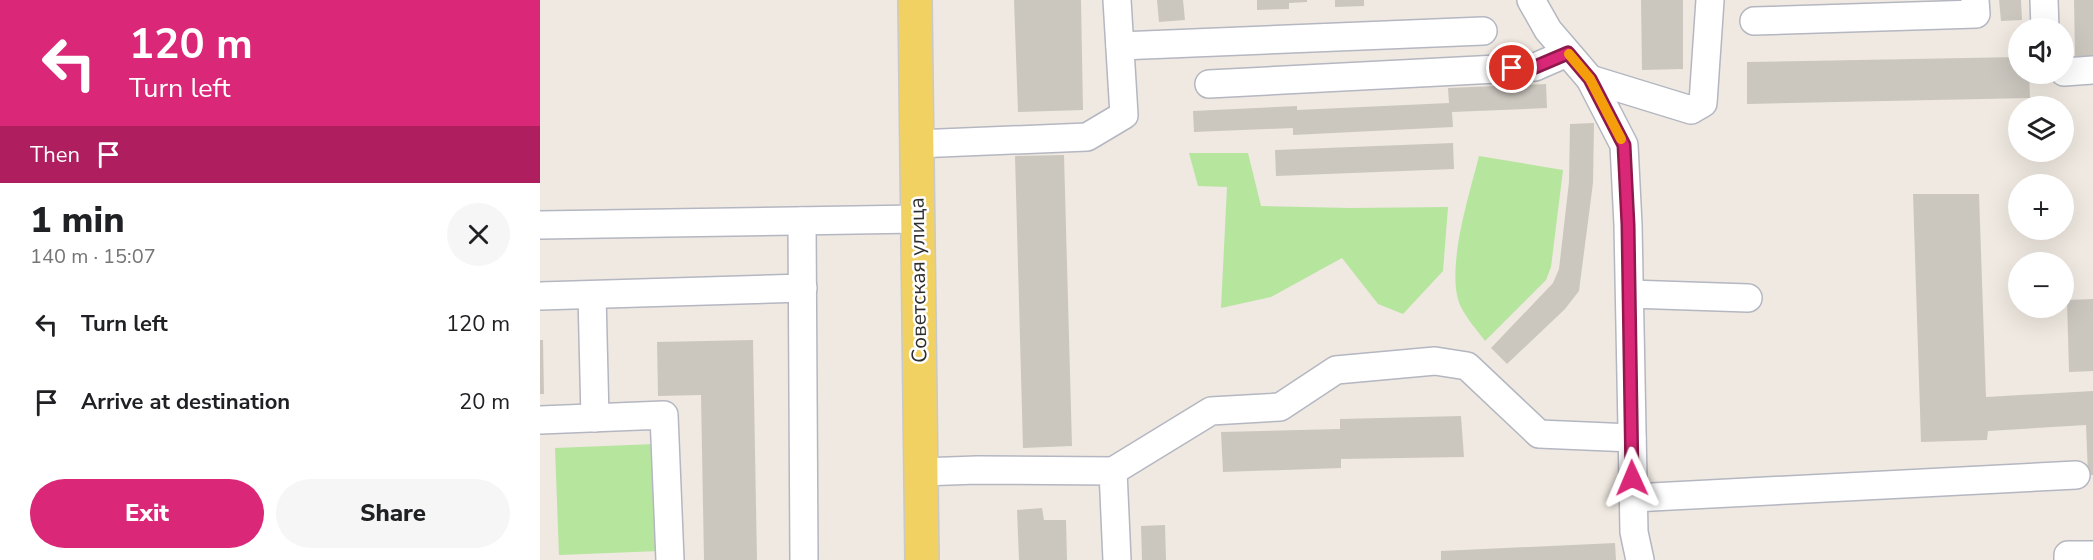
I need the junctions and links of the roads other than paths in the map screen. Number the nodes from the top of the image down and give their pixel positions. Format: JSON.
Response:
{"nodes":[{"id":1,"x":915,"y":0,"type":"edge"},
{"id":2,"x":1117,"y":0,"type":"edge"},
{"id":3,"x":1531,"y":0,"type":"edge"},
{"id":4,"x":1710,"y":0,"type":"edge"},
{"id":5,"x":1975,"y":0,"type":"edge"},
{"id":6,"x":2044,"y":0,"type":"edge"},
{"id":7,"x":2045,"y":18,"type":"edge"},
{"id":8,"x":1754,"y":21,"type":"dead end"},
{"id":9,"x":1483,"y":31,"type":"dead end"},
{"id":10,"x":1120,"y":46,"type":"junction"},
{"id":11,"x":1568,"y":53,"type":"junction"},
{"id":12,"x":2093,"y":70,"type":"edge"},
{"id":13,"x":2074,"y":71,"type":"edge"},
{"id":14,"x":1590,"y":79,"type":"junction"},
{"id":15,"x":1209,"y":84,"type":"dead end"},
{"id":16,"x":916,"y":144,"type":"junction"},
{"id":17,"x":917,"y":219,"type":"junction"},
{"id":18,"x":802,"y":221,"type":"junction"},
{"id":19,"x":540,"y":225,"type":"edge"},
{"id":20,"x":803,"y":288,"type":"junction"},
{"id":21,"x":1630,"y":294,"type":"junction"},
{"id":22,"x":592,"y":295,"type":"junction"},
{"id":23,"x":540,"y":296,"type":"edge"},
{"id":24,"x":1748,"y":298,"type":"dead end"},
{"id":25,"x":595,"y":418,"type":"junction"},
{"id":26,"x":540,"y":420,"type":"edge"},
{"id":27,"x":1632,"y":438,"type":"junction"},
{"id":28,"x":1113,"y":471,"type":"junction"},
{"id":29,"x":921,"y":472,"type":"junction"},
{"id":30,"x":2076,"y":475,"type":"dead end"},
{"id":31,"x":1633,"y":498,"type":"junction"},
{"id":32,"x":2093,"y":555,"type":"edge"},
{"id":33,"x":670,"y":560,"type":"edge"},
{"id":34,"x":804,"y":560,"type":"edge"},
{"id":35,"x":922,"y":560,"type":"edge"},
{"id":36,"x":1117,"y":560,"type":"edge"},
{"id":37,"x":1640,"y":560,"type":"edge"},
{"id":38,"x":2068,"y":560,"type":"edge"}],
"edges":[{"from":1,"to":16,"type":"main road","name":"Советская улица"},
{"from":2,"to":10,"type":"lane"},
{"from":3,"to":11,"type":"lane"},
{"from":4,"to":14,"type":"lane"},
{"from":5,"to":8,"type":"lane"},
{"from":6,"to":7,"type":"lane"},
{"from":9,"to":10,"type":"lane"},
{"from":10,"to":16,"type":"lane"},
{"from":11,"to":14,"type":"lane"},
{"from":11,"to":15,"type":"lane"},
{"from":12,"to":13,"type":"lane"},
{"from":14,"to":21,"type":"lane"},
{"from":16,"to":17,"type":"main road","name":"Советская улица"},
{"from":17,"to":18,"type":"lane"},
{"from":17,"to":29,"type":"main road","name":"Советская улица"},
{"from":18,"to":19,"type":"lane"},
{"from":18,"to":20,"type":"lane"},
{"from":20,"to":22,"type":"lane"},
{"from":20,"to":34,"type":"lane"},
{"from":21,"to":24,"type":"lane"},
{"from":21,"to":27,"type":"lane"},
{"from":22,"to":23,"type":"lane"},
{"from":22,"to":25,"type":"lane"},
{"from":25,"to":26,"type":"lane"},
{"from":25,"to":33,"type":"lane"},
{"from":27,"to":28,"type":"lane"},
{"from":27,"to":31,"type":"lane"},
{"from":28,"to":29,"type":"lane"},
{"from":28,"to":36,"type":"lane"},
{"from":29,"to":35,"type":"main road","name":"Советская улица"},
{"from":30,"to":31,"type":"lane"},
{"from":31,"to":37,"type":"lane"},
{"from":32,"to":38,"type":"lane"}]}
